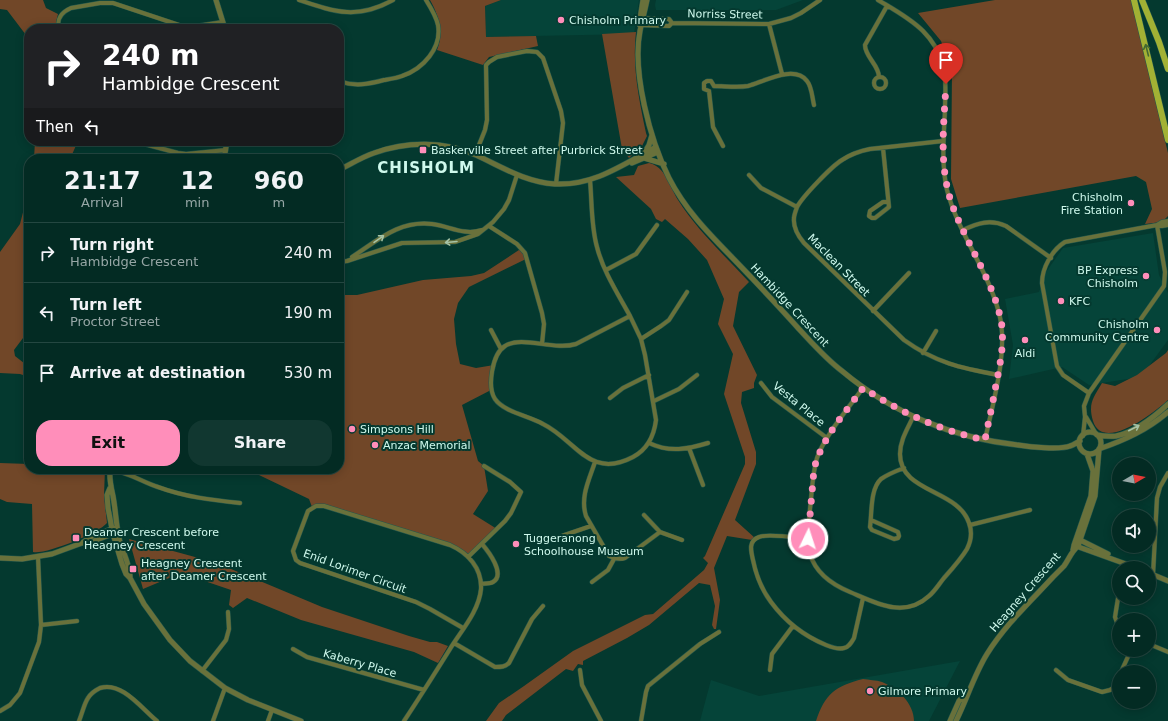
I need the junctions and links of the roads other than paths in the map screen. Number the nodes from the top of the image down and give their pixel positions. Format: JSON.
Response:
{"nodes":[{"id":1,"x":216,"y":0,"type":"edge"},
{"id":2,"x":299,"y":0,"type":"edge"},
{"id":3,"x":393,"y":0,"type":"edge"},
{"id":4,"x":426,"y":0,"type":"edge"},
{"id":5,"x":643,"y":0,"type":"edge"},
{"id":6,"x":647,"y":0,"type":"edge"},
{"id":7,"x":820,"y":0,"type":"edge"},
{"id":8,"x":878,"y":0,"type":"edge"},
{"id":9,"x":1134,"y":0,"type":"edge"},
{"id":10,"x":1142,"y":0,"type":"edge"},
{"id":11,"x":887,"y":6,"type":"junction"},
{"id":12,"x":641,"y":18,"type":"junction"},
{"id":13,"x":223,"y":22,"type":"joint"},
{"id":14,"x":672,"y":23,"type":"junction"},
{"id":15,"x":58,"y":24,"type":"edge"},
{"id":16,"x":176,"y":24,"type":"edge"},
{"id":17,"x":210,"y":24,"type":"edge"},
{"id":18,"x":769,"y":24,"type":"junction"},
{"id":19,"x":640,"y":26,"type":"junction"},
{"id":20,"x":1168,"y":69,"type":"edge"},
{"id":21,"x":782,"y":74,"type":"junction"},
{"id":22,"x":879,"y":77,"type":"dead end"},
{"id":23,"x":344,"y":82,"type":"edge"},
{"id":24,"x":714,"y":86,"type":"junction"},
{"id":25,"x":709,"y":91,"type":"junction"},
{"id":26,"x":814,"y":105,"type":"dead end"},
{"id":27,"x":652,"y":134,"type":"junction"},
{"id":28,"x":1168,"y":140,"type":"edge"},
{"id":29,"x":943,"y":141,"type":"junction"},
{"id":30,"x":152,"y":146,"type":"edge"},
{"id":31,"x":226,"y":146,"type":"edge"},
{"id":32,"x":723,"y":146,"type":"dead end"},
{"id":33,"x":883,"y":148,"type":"junction"},
{"id":34,"x":657,"y":149,"type":"junction"},
{"id":35,"x":226,"y":150,"type":"junction"},
{"id":36,"x":191,"y":154,"type":"edge"},
{"id":37,"x":191,"y":154,"type":"edge"},
{"id":38,"x":225,"y":154,"type":"edge"},
{"id":39,"x":475,"y":155,"type":"junction"},
{"id":40,"x":643,"y":156,"type":"junction"},
{"id":41,"x":664,"y":164,"type":"junction"},
{"id":42,"x":344,"y":167,"type":"edge"},
{"id":43,"x":517,"y":175,"type":"junction"},
{"id":44,"x":749,"y":175,"type":"dead end"},
{"id":45,"x":590,"y":180,"type":"junction"},
{"id":46,"x":556,"y":184,"type":"junction"},
{"id":47,"x":888,"y":202,"type":"junction"},
{"id":48,"x":797,"y":207,"type":"junction"},
{"id":49,"x":1168,"y":221,"type":"edge"},
{"id":50,"x":657,"y":225,"type":"dead end"},
{"id":51,"x":1157,"y":225,"type":"junction"},
{"id":52,"x":1168,"y":225,"type":"edge"},
{"id":53,"x":488,"y":227,"type":"junction"},
{"id":54,"x":963,"y":230,"type":"junction"},
{"id":55,"x":1051,"y":258,"type":"junction"},
{"id":56,"x":344,"y":261,"type":"edge"},
{"id":57,"x":347,"y":261,"type":"junction"},
{"id":58,"x":606,"y":270,"type":"junction"},
{"id":59,"x":909,"y":273,"type":"dead end"},
{"id":60,"x":687,"y":292,"type":"dead end"},
{"id":61,"x":873,"y":311,"type":"junction"},
{"id":62,"x":630,"y":316,"type":"junction"},
{"id":63,"x":491,"y":330,"type":"dead end"},
{"id":64,"x":936,"y":331,"type":"dead end"},
{"id":65,"x":641,"y":339,"type":"junction"},
{"id":66,"x":542,"y":344,"type":"junction"},
{"id":67,"x":501,"y":349,"type":"junction"},
{"id":68,"x":923,"y":353,"type":"junction"},
{"id":69,"x":697,"y":375,"type":"dead end"},
{"id":70,"x":998,"y":375,"type":"junction"},
{"id":71,"x":649,"y":376,"type":"junction"},
{"id":72,"x":761,"y":383,"type":"dead end"},
{"id":73,"x":863,"y":388,"type":"junction"},
{"id":74,"x":1089,"y":393,"type":"junction"},
{"id":75,"x":610,"y":398,"type":"dead end"},
{"id":76,"x":654,"y":401,"type":"junction"},
{"id":77,"x":1168,"y":404,"type":"edge"},
{"id":78,"x":1168,"y":412,"type":"edge"},
{"id":79,"x":913,"y":417,"type":"junction"},
{"id":80,"x":1085,"y":417,"type":"junction"},
{"id":81,"x":1096,"y":435,"type":"junction"},
{"id":82,"x":827,"y":438,"type":"junction"},
{"id":83,"x":1081,"y":438,"type":"junction"},
{"id":84,"x":985,"y":440,"type":"junction"},
{"id":85,"x":708,"y":442,"type":"dead end"},
{"id":86,"x":649,"y":443,"type":"junction"},
{"id":87,"x":1068,"y":446,"type":"junction"},
{"id":88,"x":689,"y":448,"type":"junction"},
{"id":89,"x":1099,"y":450,"type":"junction"},
{"id":90,"x":1085,"y":453,"type":"junction"},
{"id":91,"x":596,"y":462,"type":"junction"},
{"id":92,"x":484,"y":466,"type":"dead end"},
{"id":93,"x":904,"y":468,"type":"junction"},
{"id":94,"x":1168,"y":473,"type":"edge"},
{"id":95,"x":110,"y":474,"type":"edge"},
{"id":96,"x":127,"y":474,"type":"edge"},
{"id":97,"x":1094,"y":481,"type":"junction"},
{"id":98,"x":704,"y":485,"type":"dead end"},
{"id":99,"x":240,"y":503,"type":"dead end"},
{"id":100,"x":1030,"y":510,"type":"dead end"},
{"id":101,"x":644,"y":515,"type":"dead end"},
{"id":102,"x":871,"y":520,"type":"junction"},
{"id":103,"x":970,"y":525,"type":"junction"},
{"id":104,"x":591,"y":526,"type":"junction"},
{"id":105,"x":115,"y":530,"type":"junction"},
{"id":106,"x":660,"y":532,"type":"junction"},
{"id":107,"x":808,"y":539,"type":"junction"},
{"id":108,"x":1079,"y":539,"type":"junction"},
{"id":109,"x":682,"y":540,"type":"dead end"},
{"id":110,"x":544,"y":542,"type":"dead end"},
{"id":111,"x":482,"y":544,"type":"junction"},
{"id":112,"x":1075,"y":547,"type":"junction"},
{"id":113,"x":38,"y":557,"type":"junction"},
{"id":114,"x":468,"y":557,"type":"junction"},
{"id":115,"x":0,"y":558,"type":"edge"},
{"id":116,"x":614,"y":559,"type":"junction"},
{"id":117,"x":1113,"y":561,"type":"edge"},
{"id":118,"x":1117,"y":561,"type":"edge"},
{"id":119,"x":1152,"y":561,"type":"edge"},
{"id":120,"x":1156,"y":576,"type":"edge"},
{"id":121,"x":1168,"y":581,"type":"edge"},
{"id":122,"x":592,"y":582,"type":"dead end"},
{"id":123,"x":481,"y":584,"type":"junction"},
{"id":124,"x":863,"y":598,"type":"junction"},
{"id":125,"x":543,"y":606,"type":"dead end"},
{"id":126,"x":228,"y":612,"type":"dead end"},
{"id":127,"x":77,"y":621,"type":"dead end"},
{"id":128,"x":41,"y":625,"type":"junction"},
{"id":129,"x":793,"y":626,"type":"junction"},
{"id":130,"x":463,"y":628,"type":"junction"},
{"id":131,"x":719,"y":632,"type":"dead end"},
{"id":132,"x":454,"y":643,"type":"junction"},
{"id":133,"x":1156,"y":647,"type":"edge"},
{"id":134,"x":293,"y":649,"type":"dead end"},
{"id":135,"x":1168,"y":652,"type":"edge"},
{"id":136,"x":580,"y":670,"type":"dead end"},
{"id":137,"x":770,"y":670,"type":"dead end"},
{"id":138,"x":1056,"y":670,"type":"dead end"},
{"id":139,"x":202,"y":671,"type":"junction"},
{"id":140,"x":225,"y":688,"type":"junction"},
{"id":141,"x":969,"y":689,"type":"junction"},
{"id":142,"x":1112,"y":689,"type":"edge"},
{"id":143,"x":424,"y":690,"type":"junction"},
{"id":144,"x":272,"y":710,"type":"junction"},
{"id":145,"x":0,"y":711,"type":"edge"},
{"id":146,"x":151,"y":719,"type":"edge"},
{"id":147,"x":79,"y":721,"type":"edge"},
{"id":148,"x":157,"y":721,"type":"edge"},
{"id":149,"x":213,"y":721,"type":"edge"},
{"id":150,"x":268,"y":721,"type":"edge"},
{"id":151,"x":301,"y":721,"type":"edge"},
{"id":152,"x":404,"y":721,"type":"edge"},
{"id":153,"x":601,"y":721,"type":"edge"},
{"id":154,"x":641,"y":721,"type":"edge"},
{"id":155,"x":950,"y":721,"type":"edge"},
{"id":156,"x":956,"y":721,"type":"edge"}],
"edges":[{"from":1,"to":13,"type":"street"},
{"from":2,"to":3,"type":"street"},
{"from":4,"to":23,"type":"street"},
{"from":5,"to":12,"type":"street","name":"Hambidge Crescent"},
{"from":6,"to":12,"type":"street","name":"Hambidge Crescent"},
{"from":7,"to":18,"type":"street","name":"Norriss Street"},
{"from":8,"to":11,"type":"street"},
{"from":28,"to":9,"type":"main road","one_way":true},
{"from":10,"to":20,"type":"main road"},
{"from":11,"to":22,"type":"street"},
{"from":11,"to":29,"type":"street"},
{"from":12,"to":14,"type":"street","name":"Norriss Street"},
{"from":12,"to":19,"type":"street","name":"Hambidge Crescent"},
{"from":13,"to":17,"type":"street"},
{"from":14,"to":18,"type":"street","name":"Norriss Street"},
{"from":14,"to":19,"type":"street","name":"Norriss Street"},
{"from":15,"to":16,"type":"street"},
{"from":18,"to":21,"type":"street"},
{"from":19,"to":27,"type":"street","name":"Hambidge Crescent"},
{"from":21,"to":24,"type":"street"},
{"from":21,"to":26,"type":"street"},
{"from":24,"to":25,"type":"street"},
{"from":24,"to":25,"type":"street"},
{"from":25,"to":32,"type":"street"},
{"from":27,"to":34,"type":"street","name":"Hambidge Crescent"},
{"from":27,"to":40,"type":"street"},
{"from":29,"to":33,"type":"street"},
{"from":29,"to":54,"type":"street"},
{"from":30,"to":37,"type":"street"},
{"from":31,"to":35,"type":"street"},
{"from":33,"to":47,"type":"street"},
{"from":33,"to":48,"type":"street"},
{"from":34,"to":40,"type":"street"},
{"from":34,"to":41,"type":"street","name":"Hambidge Crescent"},
{"from":35,"to":36,"type":"street"},
{"from":35,"to":38,"type":"street"},
{"from":39,"to":42,"type":"street"},
{"from":39,"to":43,"type":"street"},
{"from":39,"to":46,"type":"street"},
{"from":40,"to":41,"type":"street"},
{"from":40,"to":45,"type":"street"},
{"from":41,"to":73,"type":"street","name":"Hambidge Crescent"},
{"from":43,"to":46,"type":"street"},
{"from":43,"to":53,"type":"street"},
{"from":44,"to":48,"type":"street"},
{"from":45,"to":46,"type":"street"},
{"from":45,"to":58,"type":"street"},
{"from":47,"to":47,"type":"street"},
{"from":48,"to":61,"type":"street","name":"Maclean Street"},
{"from":49,"to":51,"type":"street"},
{"from":50,"to":58,"type":"street"},
{"from":51,"to":52,"type":"street"},
{"from":51,"to":55,"type":"street"},
{"from":51,"to":74,"type":"street"},
{"from":53,"to":57,"type":"street","one_way":true},
{"from":57,"to":53,"type":"street","one_way":true},
{"from":53,"to":66,"type":"street"},
{"from":54,"to":55,"type":"street"},
{"from":54,"to":70,"type":"street"},
{"from":55,"to":74,"type":"street"},
{"from":56,"to":57,"type":"street"},
{"from":58,"to":62,"type":"street"},
{"from":59,"to":61,"type":"street"},
{"from":60,"to":65,"type":"street"},
{"from":61,"to":68,"type":"street","name":"Maclean Street"},
{"from":62,"to":65,"type":"street"},
{"from":62,"to":66,"type":"street"},
{"from":63,"to":67,"type":"street"},
{"from":64,"to":68,"type":"street"},
{"from":65,"to":71,"type":"street"},
{"from":66,"to":67,"type":"street"},
{"from":67,"to":91,"type":"street"},
{"from":68,"to":70,"type":"street","name":"Maclean Street"},
{"from":69,"to":76,"type":"street"},
{"from":70,"to":84,"type":"street"},
{"from":71,"to":75,"type":"street"},
{"from":71,"to":76,"type":"street"},
{"from":72,"to":82,"type":"street","name":"Vesta Place"},
{"from":73,"to":79,"type":"street","name":"Hambidge Crescent"},
{"from":73,"to":82,"type":"street"},
{"from":74,"to":80,"type":"street"},
{"from":76,"to":86,"type":"street"},
{"from":81,"to":77,"type":"street","one_way":true},
{"from":78,"to":89,"type":"street"},
{"from":79,"to":84,"type":"street","name":"Hambidge Crescent"},
{"from":79,"to":93,"type":"street"},
{"from":80,"to":81,"type":"street"},
{"from":80,"to":83,"type":"street"},
{"from":81,"to":83,"type":"street"},
{"from":81,"to":89,"type":"street"},
{"from":82,"to":107,"type":"street"},
{"from":83,"to":87,"type":"street","name":"Hambidge Crescent"},
{"from":83,"to":90,"type":"street"},
{"from":84,"to":87,"type":"street","name":"Hambidge Crescent"},
{"from":85,"to":88,"type":"street"},
{"from":86,"to":88,"type":"street"},
{"from":86,"to":91,"type":"street"},
{"from":87,"to":90,"type":"street","name":"Hambidge Crescent"},
{"from":88,"to":98,"type":"street"},
{"from":89,"to":90,"type":"street"},
{"from":89,"to":97,"type":"street","name":"Heagney Crescent"},
{"from":90,"to":97,"type":"street","name":"Heagney Crescent"},
{"from":91,"to":104,"type":"street"},
{"from":92,"to":111,"type":"street"},
{"from":93,"to":102,"type":"street"},
{"from":93,"to":103,"type":"street"},
{"from":94,"to":119,"type":"street"},
{"from":95,"to":105,"type":"street"},
{"from":96,"to":99,"type":"street"},
{"from":97,"to":108,"type":"street","name":"Heagney Crescent"},
{"from":100,"to":103,"type":"street"},
{"from":101,"to":106,"type":"street"},
{"from":102,"to":102,"type":"street"},
{"from":103,"to":124,"type":"street"},
{"from":104,"to":110,"type":"street"},
{"from":104,"to":116,"type":"street"},
{"from":105,"to":113,"type":"street"},
{"from":105,"to":139,"type":"street"},
{"from":106,"to":109,"type":"street"},
{"from":106,"to":116,"type":"street"},
{"from":107,"to":124,"type":"street"},
{"from":107,"to":129,"type":"street"},
{"from":108,"to":112,"type":"street","name":"Heagney Crescent"},
{"from":108,"to":118,"type":"street"},
{"from":111,"to":114,"type":"street"},
{"from":111,"to":123,"type":"street"},
{"from":112,"to":117,"type":"street"},
{"from":112,"to":141,"type":"street","name":"Heagney Crescent"},
{"from":113,"to":115,"type":"street"},
{"from":113,"to":128,"type":"street"},
{"from":114,"to":123,"type":"street","name":"Enid Lorimer Circuit"},
{"from":114,"to":130,"type":"street","name":"Enid Lorimer Circuit"},
{"from":116,"to":122,"type":"street"},
{"from":120,"to":121,"type":"street"},
{"from":123,"to":130,"type":"street","name":"Enid Lorimer Circuit"},
{"from":124,"to":129,"type":"street"},
{"from":125,"to":132,"type":"street"},
{"from":126,"to":139,"type":"street"},
{"from":127,"to":128,"type":"street"},
{"from":128,"to":145,"type":"street"},
{"from":129,"to":137,"type":"street"},
{"from":130,"to":132,"type":"street","name":"Enid Lorimer Circuit"},
{"from":131,"to":154,"type":"street"},
{"from":132,"to":143,"type":"street","name":"Enid Lorimer Circuit"},
{"from":133,"to":135,"type":"street"},
{"from":134,"to":143,"type":"street","name":"Kaberry Place"},
{"from":136,"to":153,"type":"street"},
{"from":138,"to":142,"type":"street"},
{"from":139,"to":140,"type":"street"},
{"from":140,"to":144,"type":"street"},
{"from":140,"to":149,"type":"street"},
{"from":141,"to":155,"type":"street","name":"Heagney Crescent"},
{"from":141,"to":156,"type":"street","name":"Heagney Crescent"},
{"from":143,"to":152,"type":"street","name":"Enid Lorimer Circuit"},
{"from":144,"to":150,"type":"street"},
{"from":144,"to":151,"type":"street"},
{"from":146,"to":147,"type":"street"},
{"from":146,"to":148,"type":"street"}]}
